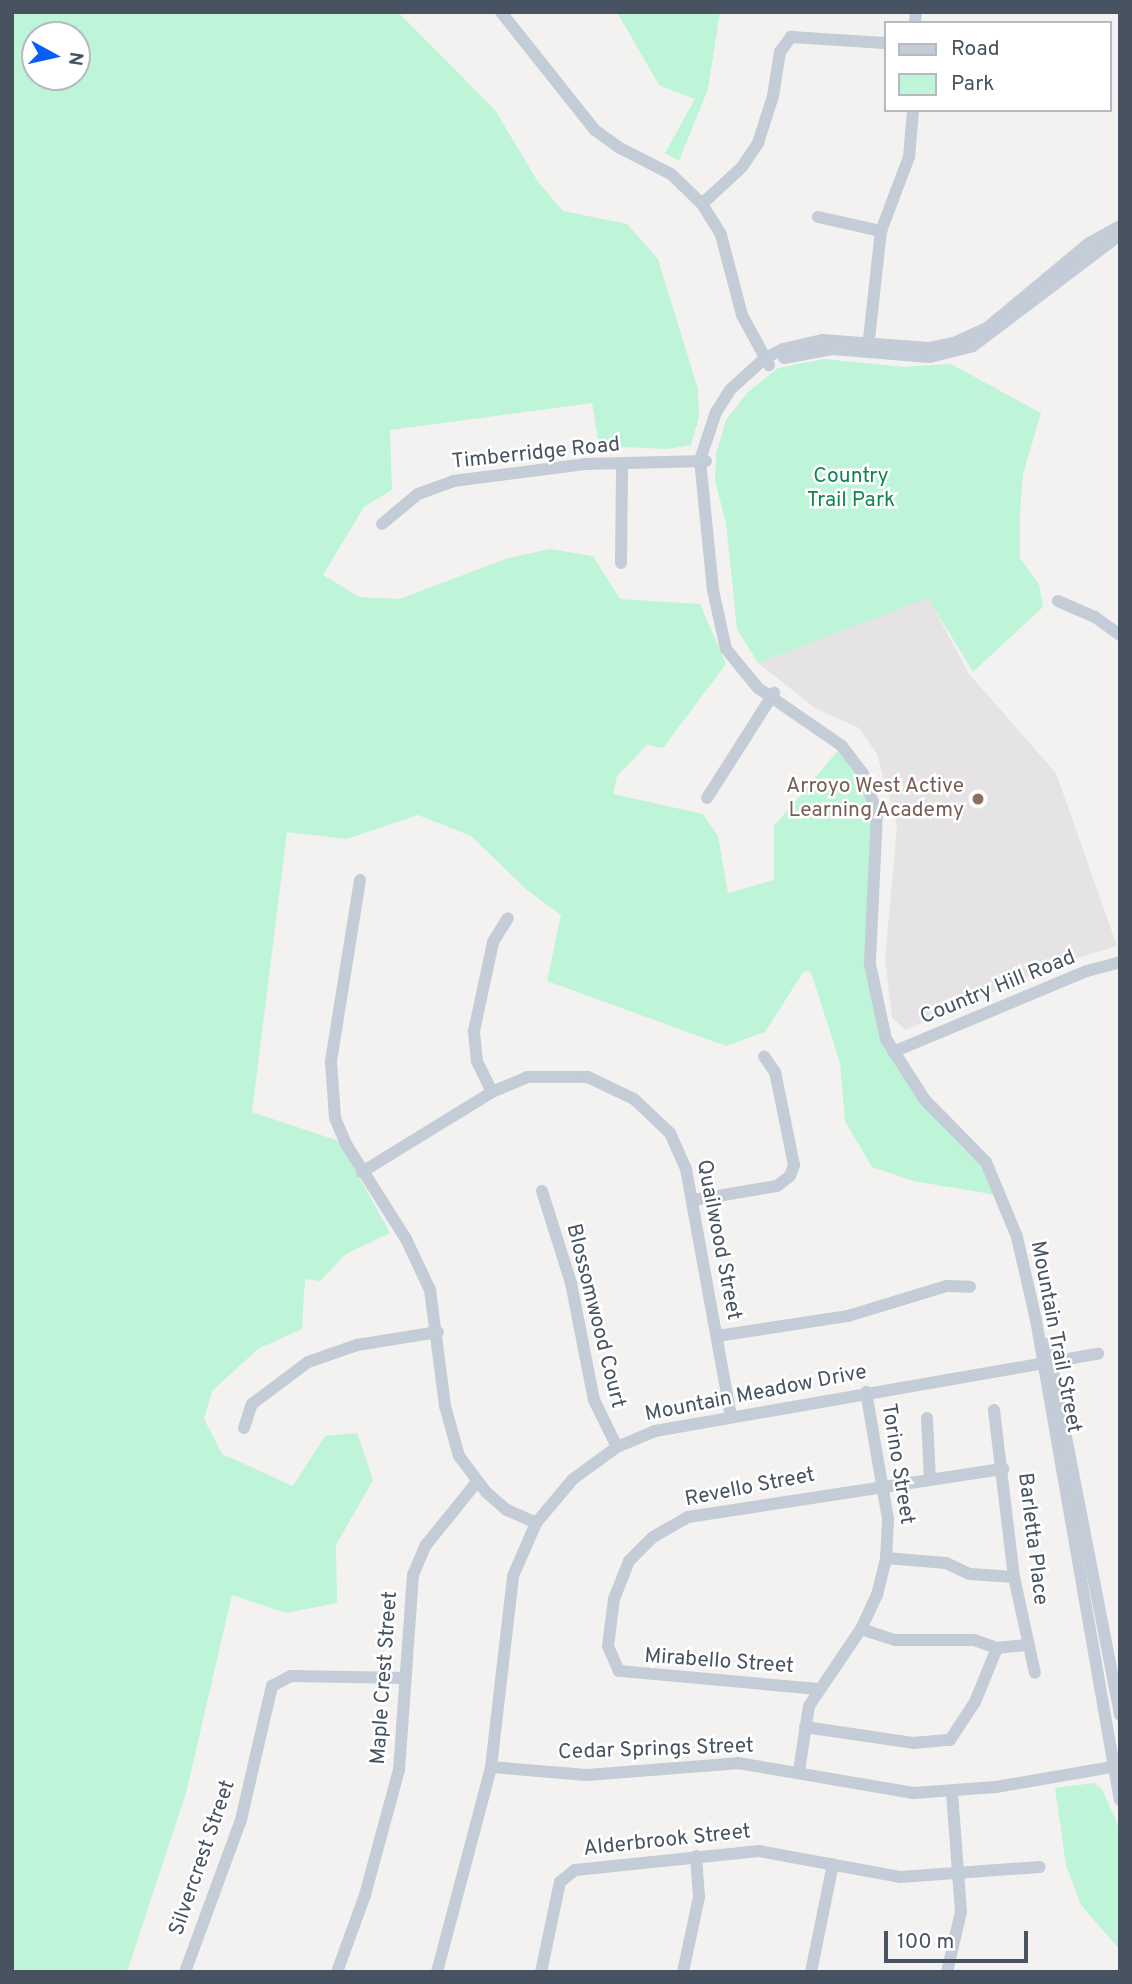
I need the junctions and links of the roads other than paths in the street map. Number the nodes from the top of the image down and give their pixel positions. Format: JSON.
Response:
{"nodes":[{"id":1,"x":501,"y":12,"type":"edge"},
{"id":2,"x":884,"y":43,"type":"edge"},
{"id":3,"x":913,"y":112,"type":"edge"},
{"id":4,"x":702,"y":204,"type":"junction"},
{"id":5,"x":818,"y":217,"type":"dead end"},
{"id":6,"x":1120,"y":226,"type":"edge"},
{"id":7,"x":881,"y":231,"type":"junction"},
{"id":8,"x":1120,"y":236,"type":"edge"},
{"id":9,"x":868,"y":347,"type":"junction"},
{"id":10,"x":767,"y":362,"type":"junction"},
{"id":11,"x":703,"y":461,"type":"junction"},
{"id":12,"x":622,"y":464,"type":"junction"},
{"id":13,"x":382,"y":524,"type":"dead end"},
{"id":14,"x":621,"y":563,"type":"dead end"},
{"id":15,"x":1058,"y":601,"type":"dead end"},
{"id":16,"x":1120,"y":635,"type":"edge"},
{"id":17,"x":773,"y":695,"type":"junction"},
{"id":18,"x":707,"y":798,"type":"dead end"},
{"id":19,"x":360,"y":880,"type":"dead end"},
{"id":20,"x":508,"y":918,"type":"dead end"},
{"id":21,"x":1120,"y":962,"type":"edge"},
{"id":22,"x":895,"y":1051,"type":"junction"},
{"id":23,"x":764,"y":1056,"type":"dead end"},
{"id":24,"x":492,"y":1092,"type":"junction"},
{"id":25,"x":362,"y":1172,"type":"junction"},
{"id":26,"x":542,"y":1191,"type":"dead end"},
{"id":27,"x":694,"y":1200,"type":"junction"},
{"id":28,"x":970,"y":1287,"type":"dead end"},
{"id":29,"x":438,"y":1332,"type":"junction"},
{"id":30,"x":717,"y":1336,"type":"junction"},
{"id":31,"x":1098,"y":1354,"type":"dead end"},
{"id":32,"x":1047,"y":1362,"type":"junction"},
{"id":33,"x":866,"y":1392,"type":"junction"},
{"id":34,"x":994,"y":1410,"type":"dead end"},
{"id":35,"x":731,"y":1416,"type":"junction"},
{"id":36,"x":927,"y":1418,"type":"dead end"},
{"id":37,"x":244,"y":1429,"type":"dead end"},
{"id":38,"x":618,"y":1447,"type":"junction"},
{"id":39,"x":1003,"y":1469,"type":"junction"},
{"id":40,"x":930,"y":1479,"type":"junction"},
{"id":41,"x":476,"y":1483,"type":"junction"},
{"id":42,"x":882,"y":1486,"type":"junction"},
{"id":43,"x":536,"y":1523,"type":"junction"},
{"id":44,"x":886,"y":1558,"type":"junction"},
{"id":45,"x":1014,"y":1577,"type":"junction"},
{"id":46,"x":860,"y":1629,"type":"junction"},
{"id":47,"x":610,"y":1632,"type":"joint"},
{"id":48,"x":1028,"y":1645,"type":"junction"},
{"id":49,"x":998,"y":1648,"type":"junction"},
{"id":50,"x":1035,"y":1673,"type":"dead end"},
{"id":51,"x":405,"y":1678,"type":"junction"},
{"id":52,"x":818,"y":1689,"type":"junction"},
{"id":53,"x":1120,"y":1715,"type":"edge"},
{"id":54,"x":806,"y":1727,"type":"junction"},
{"id":55,"x":1112,"y":1767,"type":"junction"},
{"id":56,"x":491,"y":1768,"type":"junction"},
{"id":57,"x":799,"y":1771,"type":"junction"},
{"id":58,"x":952,"y":1793,"type":"junction"},
{"id":59,"x":1120,"y":1800,"type":"edge"},
{"id":60,"x":696,"y":1856,"type":"junction"},
{"id":61,"x":833,"y":1864,"type":"junction"},
{"id":62,"x":1040,"y":1867,"type":"dead end"},
{"id":63,"x":958,"y":1874,"type":"junction"},
{"id":64,"x":185,"y":1972,"type":"edge"},
{"id":65,"x":337,"y":1972,"type":"edge"},
{"id":66,"x":437,"y":1972,"type":"edge"},
{"id":67,"x":541,"y":1972,"type":"edge"},
{"id":68,"x":683,"y":1972,"type":"edge"},
{"id":69,"x":811,"y":1972,"type":"edge"},
{"id":70,"x":947,"y":1972,"type":"edge"}],
"edges":[{"from":1,"to":4,"type":"street"},
{"from":2,"to":4,"type":"street"},
{"from":3,"to":7,"type":"street"},
{"from":4,"to":10,"type":"street"},
{"from":5,"to":7,"type":"street"},
{"from":6,"to":9,"type":"street","name":"Mountain Trail Street"},
{"from":7,"to":9,"type":"street"},
{"from":8,"to":9,"type":"street","name":"Mountain Trail Street"},
{"from":9,"to":10,"type":"street","name":"Mountain Trail Street"},
{"from":10,"to":11,"type":"street","name":"Mountain Trail Street"},
{"from":11,"to":12,"type":"street","name":"Timberridge Road"},
{"from":11,"to":17,"type":"street","name":"Mountain Trail Street"},
{"from":12,"to":13,"type":"street","name":"Timberridge Road"},
{"from":12,"to":14,"type":"street"},
{"from":15,"to":16,"type":"street"},
{"from":17,"to":18,"type":"street"},
{"from":17,"to":22,"type":"street","name":"Mountain Trail Street"},
{"from":19,"to":25,"type":"street"},
{"from":20,"to":24,"type":"street"},
{"from":21,"to":22,"type":"street","name":"Country Hill Road"},
{"from":22,"to":32,"type":"street","name":"Mountain Trail Street"},
{"from":23,"to":27,"type":"street"},
{"from":24,"to":25,"type":"street","name":"Quailwood Street"},
{"from":24,"to":27,"type":"street","name":"Quailwood Street"},
{"from":25,"to":29,"type":"street"},
{"from":26,"to":38,"type":"street","name":"Blossomwood Court"},
{"from":27,"to":30,"type":"street","name":"Quailwood Street"},
{"from":28,"to":30,"type":"street"},
{"from":29,"to":37,"type":"street"},
{"from":29,"to":41,"type":"street"},
{"from":30,"to":35,"type":"street","name":"Quailwood Street"},
{"from":31,"to":32,"type":"street","name":"Mountain Meadow Drive"},
{"from":32,"to":33,"type":"street","name":"Mountain Meadow Drive"},
{"from":32,"to":53,"type":"street","name":"Mountain Trail Street"},
{"from":32,"to":55,"type":"street","name":"Mountain Trail Street"},
{"from":33,"to":35,"type":"street","name":"Mountain Meadow Drive"},
{"from":33,"to":42,"type":"street","name":"Torino Street"},
{"from":34,"to":39,"type":"street","name":"Barletta Place"},
{"from":35,"to":38,"type":"street","name":"Mountain Meadow Drive"},
{"from":36,"to":40,"type":"street"},
{"from":38,"to":43,"type":"street","name":"Mountain Meadow Drive"},
{"from":39,"to":40,"type":"street","name":"Revello Street"},
{"from":39,"to":45,"type":"street","name":"Barletta Place"},
{"from":40,"to":42,"type":"street","name":"Revello Street"},
{"from":41,"to":43,"type":"street"},
{"from":41,"to":51,"type":"street","name":"Maple Crest Street"},
{"from":42,"to":44,"type":"street","name":"Torino Street"},
{"from":42,"to":47,"type":"street","name":"Revello Street"},
{"from":43,"to":56,"type":"street","name":"Mountain Meadow Drive"},
{"from":44,"to":45,"type":"street"},
{"from":44,"to":46,"type":"street","name":"Torino Street"},
{"from":45,"to":48,"type":"street","name":"Barletta Place"},
{"from":46,"to":49,"type":"street"},
{"from":46,"to":52,"type":"street","name":"Torino Street"},
{"from":47,"to":52,"type":"street","name":"Mirabello Street"},
{"from":48,"to":49,"type":"street"},
{"from":48,"to":50,"type":"street","name":"Barletta Place"},
{"from":49,"to":54,"type":"street"},
{"from":51,"to":64,"type":"street","name":"Silvercrest Street"},
{"from":51,"to":65,"type":"street","name":"Maple Crest Street"},
{"from":52,"to":54,"type":"street","name":"Torino Street"},
{"from":54,"to":57,"type":"street","name":"Torino Street"},
{"from":55,"to":58,"type":"street","name":"Cedar Springs Street"},
{"from":55,"to":59,"type":"street","name":"Mountain Trail Street"},
{"from":56,"to":57,"type":"street","name":"Cedar Springs Street"},
{"from":56,"to":66,"type":"street","name":"Mountain Meadow Drive"},
{"from":57,"to":58,"type":"street","name":"Cedar Springs Street"},
{"from":58,"to":63,"type":"street"},
{"from":60,"to":61,"type":"street","name":"Alderbrook Street"},
{"from":60,"to":67,"type":"street","name":"Alderbrook Street"},
{"from":60,"to":68,"type":"street"},
{"from":61,"to":63,"type":"street","name":"Alderbrook Street"},
{"from":61,"to":69,"type":"street"},
{"from":62,"to":63,"type":"street","name":"Alderbrook Street"},
{"from":63,"to":70,"type":"street"}]}
